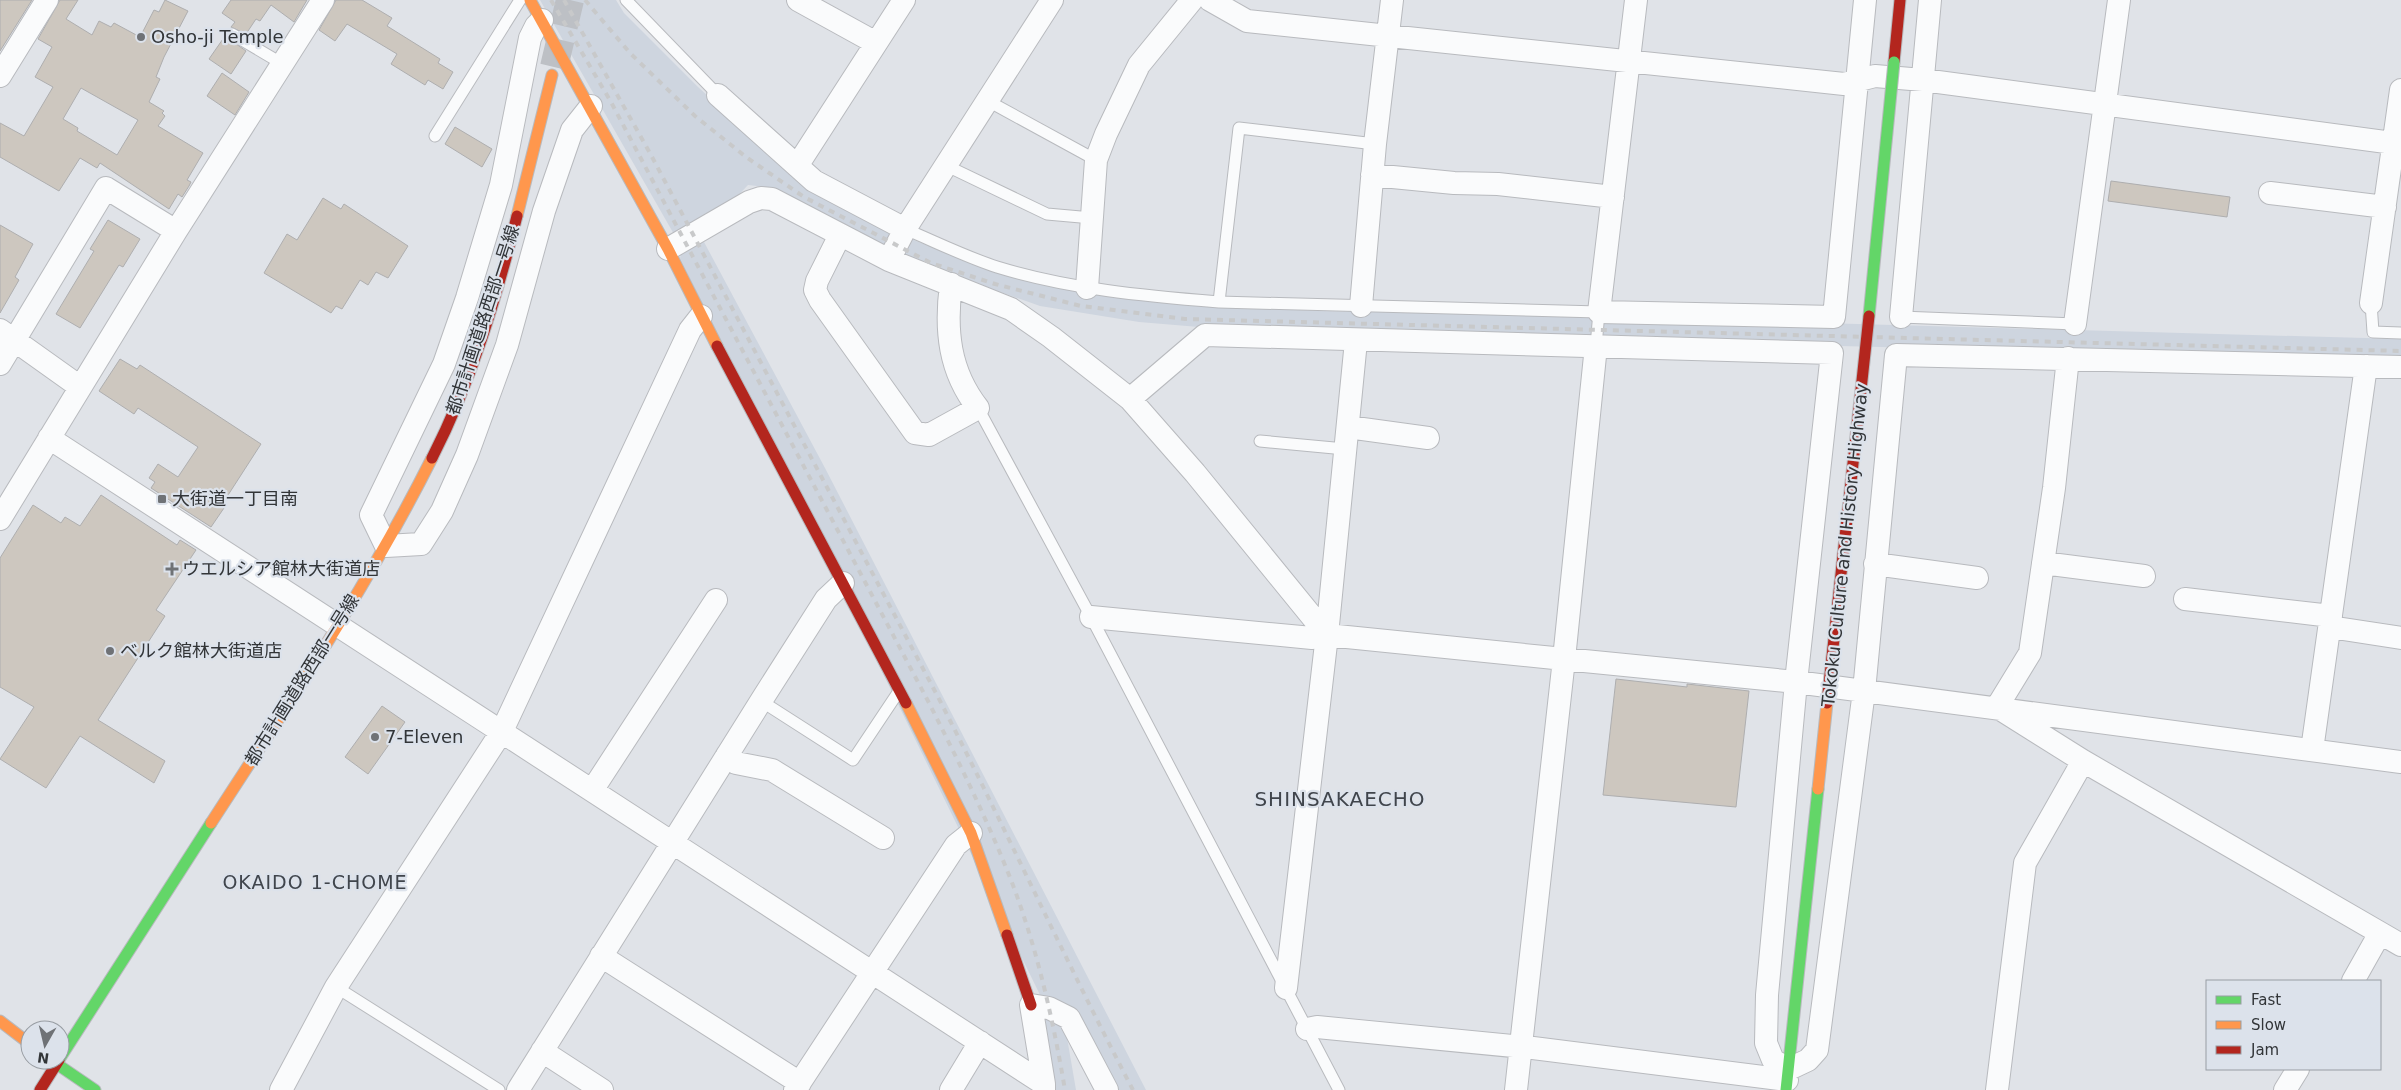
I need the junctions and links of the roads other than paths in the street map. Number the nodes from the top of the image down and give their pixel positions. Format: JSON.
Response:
{"nodes":[{"id":1,"x":47,"y":0,"type":"edge"},
{"id":2,"x":323,"y":0,"type":"edge"},
{"id":3,"x":520,"y":0,"type":"edge"},
{"id":4,"x":530,"y":0,"type":"edge"},
{"id":5,"x":626,"y":0,"type":"edge"},
{"id":6,"x":798,"y":0,"type":"edge"},
{"id":7,"x":904,"y":0,"type":"edge"},
{"id":8,"x":1052,"y":0,"type":"edge"},
{"id":9,"x":1192,"y":0,"type":"edge"},
{"id":10,"x":1210,"y":0,"type":"edge"},
{"id":11,"x":1392,"y":0,"type":"edge"},
{"id":12,"x":1636,"y":0,"type":"edge"},
{"id":13,"x":1865,"y":0,"type":"edge"},
{"id":14,"x":1900,"y":0,"type":"edge"},
{"id":15,"x":1930,"y":0,"type":"edge"},
{"id":16,"x":2119,"y":0,"type":"edge"},
{"id":17,"x":542,"y":20,"type":"junction"},
{"id":18,"x":232,"y":34,"type":"dead end"},
{"id":19,"x":1387,"y":35,"type":"junction"},
{"id":20,"x":876,"y":42,"type":"junction"},
{"id":21,"x":1630,"y":62,"type":"junction"},
{"id":22,"x":281,"y":63,"type":"junction"},
{"id":23,"x":0,"y":76,"type":"edge"},
{"id":24,"x":552,"y":76,"type":"tunnel mouth"},
{"id":25,"x":1857,"y":79,"type":"junction"},
{"id":26,"x":1923,"y":80,"type":"junction"},
{"id":27,"x":2401,"y":90,"type":"edge"},
{"id":28,"x":718,"y":95,"type":"joint"},
{"id":29,"x":988,"y":101,"type":"junction"},
{"id":30,"x":2105,"y":104,"type":"junction"},
{"id":31,"x":591,"y":106,"type":"junction"},
{"id":32,"x":435,"y":136,"type":"dead end"},
{"id":33,"x":1375,"y":144,"type":"junction"},
{"id":34,"x":2398,"y":144,"type":"edge"},
{"id":35,"x":1096,"y":160,"type":"junction"},
{"id":36,"x":797,"y":166,"type":"junction"},
{"id":37,"x":947,"y":166,"type":"junction"},
{"id":38,"x":1372,"y":175,"type":"junction"},
{"id":39,"x":2270,"y":193,"type":"dead end"},
{"id":40,"x":1613,"y":196,"type":"junction"},
{"id":41,"x":2385,"y":207,"type":"junction"},
{"id":42,"x":1092,"y":218,"type":"junction"},
{"id":43,"x":905,"y":230,"type":"junction"},
{"id":44,"x":176,"y":231,"type":"junction"},
{"id":45,"x":840,"y":235,"type":"junction"},
{"id":46,"x":668,"y":249,"type":"junction"},
{"id":47,"x":889,"y":260,"type":"junction"},
{"id":48,"x":1839,"y":268,"type":"junction"},
{"id":49,"x":1905,"y":273,"type":"junction"},
{"id":50,"x":951,"y":284,"type":"junction"},
{"id":51,"x":1087,"y":288,"type":"junction"},
{"id":52,"x":1218,"y":302,"type":"junction"},
{"id":53,"x":2371,"y":303,"type":"joint"},
{"id":54,"x":1361,"y":306,"type":"junction"},
{"id":55,"x":1599,"y":312,"type":"junction"},
{"id":56,"x":701,"y":316,"type":"junction"},
{"id":57,"x":1901,"y":317,"type":"joint"},
{"id":58,"x":2075,"y":324,"type":"joint"},
{"id":59,"x":2401,"y":333,"type":"edge"},
{"id":60,"x":7,"y":335,"type":"edge"},
{"id":61,"x":1356,"y":341,"type":"junction"},
{"id":62,"x":1596,"y":346,"type":"junction"},
{"id":63,"x":2068,"y":358,"type":"junction"},
{"id":64,"x":0,"y":364,"type":"edge"},
{"id":65,"x":2366,"y":366,"type":"junction"},
{"id":66,"x":2401,"y":367,"type":"edge"},
{"id":67,"x":80,"y":387,"type":"junction"},
{"id":68,"x":1130,"y":399,"type":"junction"},
{"id":69,"x":1826,"y":402,"type":"junction"},
{"id":70,"x":978,"y":408,"type":"junction"},
{"id":71,"x":1889,"y":408,"type":"junction"},
{"id":72,"x":49,"y":438,"type":"junction"},
{"id":73,"x":1347,"y":438,"type":"junction"},
{"id":74,"x":1428,"y":438,"type":"dead end"},
{"id":75,"x":1260,"y":441,"type":"dead end"},
{"id":76,"x":0,"y":519,"type":"edge"},
{"id":77,"x":386,"y":546,"type":"junction"},
{"id":78,"x":2043,"y":563,"type":"junction"},
{"id":79,"x":1875,"y":564,"type":"junction"},
{"id":80,"x":2144,"y":576,"type":"dead end"},
{"id":81,"x":1977,"y":578,"type":"dead end"},
{"id":82,"x":843,"y":583,"type":"junction"},
{"id":83,"x":2186,"y":599,"type":"dead end"},
{"id":84,"x":716,"y":600,"type":"dead end"},
{"id":85,"x":1091,"y":617,"type":"junction"},
{"id":86,"x":2330,"y":621,"type":"junction"},
{"id":87,"x":338,"y":625,"type":"junction"},
{"id":88,"x":1326,"y":635,"type":"junction"},
{"id":89,"x":2401,"y":638,"type":"edge"},
{"id":90,"x":1564,"y":659,"type":"junction"},
{"id":91,"x":1796,"y":682,"type":"junction"},
{"id":92,"x":900,"y":690,"type":"junction"},
{"id":93,"x":1864,"y":691,"type":"junction"},
{"id":94,"x":761,"y":701,"type":"junction"},
{"id":95,"x":1997,"y":707,"type":"junction"},
{"id":96,"x":502,"y":731,"type":"junction"},
{"id":97,"x":2312,"y":750,"type":"junction"},
{"id":98,"x":727,"y":755,"type":"junction"},
{"id":99,"x":2083,"y":761,"type":"junction"},
{"id":100,"x":2401,"y":762,"type":"edge"},
{"id":101,"x":592,"y":789,"type":"junction"},
{"id":102,"x":971,"y":833,"type":"junction"},
{"id":103,"x":883,"y":838,"type":"dead end"},
{"id":104,"x":674,"y":842,"type":"junction"},
{"id":105,"x":2380,"y":933,"type":"junction"},
{"id":106,"x":2401,"y":945,"type":"edge"},
{"id":107,"x":601,"y":956,"type":"junction"},
{"id":108,"x":873,"y":971,"type":"junction"},
{"id":109,"x":2354,"y":980,"type":"edge"},
{"id":110,"x":336,"y":986,"type":"junction"},
{"id":111,"x":1286,"y":988,"type":"junction"},
{"id":112,"x":1031,"y":1006,"type":"junction"},
{"id":113,"x":0,"y":1021,"type":"edge"},
{"id":114,"x":1307,"y":1029,"type":"junction"},
{"id":115,"x":20,"y":1036,"type":"edge"},
{"id":116,"x":70,"y":1040,"type":"edge"},
{"id":117,"x":980,"y":1042,"type":"junction"},
{"id":118,"x":1521,"y":1047,"type":"junction"},
{"id":119,"x":542,"y":1051,"type":"junction"},
{"id":120,"x":51,"y":1070,"type":"edge"},
{"id":121,"x":70,"y":1070,"type":"edge"},
{"id":122,"x":2297,"y":1070,"type":"edge"},
{"id":123,"x":1787,"y":1080,"type":"edge"},
{"id":124,"x":798,"y":1086,"type":"edge"},
{"id":125,"x":1044,"y":1087,"type":"edge"},
{"id":126,"x":40,"y":1090,"type":"edge"},
{"id":127,"x":95,"y":1090,"type":"edge"},
{"id":128,"x":281,"y":1090,"type":"edge"},
{"id":129,"x":498,"y":1090,"type":"edge"},
{"id":130,"x":518,"y":1090,"type":"edge"},
{"id":131,"x":602,"y":1090,"type":"edge"},
{"id":132,"x":951,"y":1090,"type":"edge"},
{"id":133,"x":1107,"y":1090,"type":"edge"},
{"id":134,"x":1339,"y":1090,"type":"edge"},
{"id":135,"x":1516,"y":1090,"type":"edge"},
{"id":136,"x":1997,"y":1090,"type":"edge"},
{"id":137,"x":2285,"y":1090,"type":"edge"}],
"edges":[{"from":1,"to":23,"type":"street"},
{"from":2,"to":22,"type":"street"},
{"from":3,"to":32,"type":"lane"},
{"from":4,"to":17,"type":"main road"},
{"from":5,"to":28,"type":"lane"},
{"from":6,"to":20,"type":"street"},
{"from":7,"to":20,"type":"street"},
{"from":8,"to":29,"type":"street"},
{"from":9,"to":35,"type":"street"},
{"from":10,"to":19,"type":"street"},
{"from":11,"to":19,"type":"street"},
{"from":12,"to":21,"type":"street"},
{"from":13,"to":25,"type":"street"},
{"from":14,"to":123,"type":"main road","name":"Tokoku Culture and History Highway","bridge":true},
{"from":15,"to":26,"type":"street"},
{"from":16,"to":30,"type":"street"},
{"from":17,"to":31,"type":"main road"},
{"from":17,"to":77,"type":"street"},
{"from":18,"to":22,"type":"lane"},
{"from":19,"to":21,"type":"street"},
{"from":19,"to":33,"type":"street"},
{"from":20,"to":36,"type":"street"},
{"from":21,"to":25,"type":"street"},
{"from":21,"to":40,"type":"street"},
{"from":22,"to":44,"type":"street"},
{"from":24,"to":77,"type":"main road","name":"都市計画道路西部一号線"},
{"from":25,"to":26,"type":"street"},
{"from":25,"to":48,"type":"street"},
{"from":26,"to":30,"type":"street"},
{"from":26,"to":49,"type":"street"},
{"from":27,"to":34,"type":"street"},
{"from":28,"to":36,"type":"street"},
{"from":29,"to":35,"type":"lane"},
{"from":29,"to":37,"type":"street"},
{"from":30,"to":34,"type":"street"},
{"from":30,"to":58,"type":"street"},
{"from":31,"to":46,"type":"main road"},
{"from":31,"to":77,"type":"street"},
{"from":33,"to":38,"type":"street"},
{"from":33,"to":52,"type":"lane"},
{"from":34,"to":41,"type":"street"},
{"from":35,"to":42,"type":"street"},
{"from":36,"to":43,"type":"street"},
{"from":37,"to":42,"type":"lane"},
{"from":37,"to":43,"type":"street"},
{"from":38,"to":40,"type":"street"},
{"from":38,"to":54,"type":"street"},
{"from":39,"to":41,"type":"street"},
{"from":40,"to":55,"type":"street"},
{"from":41,"to":53,"type":"street"},
{"from":42,"to":51,"type":"street"},
{"from":43,"to":47,"type":"street"},
{"from":43,"to":51,"type":"lane"},
{"from":44,"to":60,"type":"street"},
{"from":44,"to":67,"type":"street"},
{"from":45,"to":46,"type":"street"},
{"from":45,"to":47,"type":"street"},
{"from":45,"to":70,"type":"street"},
{"from":46,"to":56,"type":"main road"},
{"from":47,"to":50,"type":"street"},
{"from":48,"to":49,"type":"street"},
{"from":48,"to":55,"type":"street"},
{"from":49,"to":57,"type":"street"},
{"from":50,"to":68,"type":"street"},
{"from":50,"to":70,"type":"street"},
{"from":51,"to":52,"type":"lane"},
{"from":52,"to":54,"type":"lane"},
{"from":53,"to":59,"type":"lane"},
{"from":54,"to":55,"type":"lane"},
{"from":55,"to":62,"type":"lane"},
{"from":56,"to":82,"type":"main road"},
{"from":56,"to":96,"type":"street"},
{"from":57,"to":58,"type":"lane"},
{"from":60,"to":64,"type":"street"},
{"from":60,"to":67,"type":"street"},
{"from":61,"to":62,"type":"street"},
{"from":61,"to":68,"type":"street"},
{"from":61,"to":73,"type":"street"},
{"from":62,"to":69,"type":"street"},
{"from":62,"to":90,"type":"street"},
{"from":63,"to":65,"type":"street"},
{"from":63,"to":71,"type":"street"},
{"from":63,"to":78,"type":"street"},
{"from":65,"to":66,"type":"street"},
{"from":65,"to":86,"type":"street"},
{"from":67,"to":72,"type":"street"},
{"from":68,"to":88,"type":"street"},
{"from":69,"to":71,"type":"street"},
{"from":69,"to":91,"type":"street"},
{"from":70,"to":85,"type":"lane"},
{"from":71,"to":79,"type":"street"},
{"from":72,"to":76,"type":"street"},
{"from":72,"to":87,"type":"street"},
{"from":73,"to":74,"type":"street"},
{"from":73,"to":75,"type":"lane"},
{"from":73,"to":88,"type":"street"},
{"from":77,"to":87,"type":"main road","name":"都市計画道路西部一号線"},
{"from":78,"to":80,"type":"street"},
{"from":78,"to":95,"type":"street"},
{"from":79,"to":81,"type":"street"},
{"from":79,"to":93,"type":"street"},
{"from":82,"to":92,"type":"main road"},
{"from":82,"to":94,"type":"street"},
{"from":83,"to":86,"type":"street"},
{"from":84,"to":101,"type":"street"},
{"from":85,"to":88,"type":"street"},
{"from":85,"to":111,"type":"lane"},
{"from":86,"to":89,"type":"street"},
{"from":86,"to":97,"type":"street"},
{"from":87,"to":96,"type":"street"},
{"from":87,"to":116,"type":"main road","name":"都市計画道路西部一号線"},
{"from":88,"to":90,"type":"street"},
{"from":88,"to":111,"type":"street"},
{"from":90,"to":91,"type":"street"},
{"from":90,"to":118,"type":"street"},
{"from":91,"to":93,"type":"street"},
{"from":91,"to":123,"type":"street"},
{"from":92,"to":94,"type":"lane"},
{"from":92,"to":102,"type":"main road"},
{"from":93,"to":95,"type":"street"},
{"from":93,"to":123,"type":"street"},
{"from":94,"to":98,"type":"street"},
{"from":95,"to":97,"type":"street"},
{"from":95,"to":99,"type":"street"},
{"from":96,"to":101,"type":"street"},
{"from":96,"to":110,"type":"street"},
{"from":97,"to":100,"type":"street"},
{"from":98,"to":103,"type":"street"},
{"from":98,"to":104,"type":"street"},
{"from":99,"to":105,"type":"street"},
{"from":99,"to":136,"type":"street"},
{"from":101,"to":104,"type":"street"},
{"from":102,"to":108,"type":"street"},
{"from":102,"to":112,"type":"main road"},
{"from":104,"to":107,"type":"street"},
{"from":104,"to":108,"type":"street"},
{"from":105,"to":106,"type":"street"},
{"from":105,"to":109,"type":"street"},
{"from":107,"to":119,"type":"street"},
{"from":107,"to":124,"type":"street"},
{"from":108,"to":117,"type":"street"},
{"from":108,"to":124,"type":"street"},
{"from":110,"to":128,"type":"street"},
{"from":110,"to":129,"type":"lane"},
{"from":111,"to":114,"type":"lane"},
{"from":112,"to":125,"type":"street"},
{"from":112,"to":133,"type":"street"},
{"from":113,"to":115,"type":"main road"},
{"from":114,"to":118,"type":"street"},
{"from":114,"to":134,"type":"lane"},
{"from":117,"to":125,"type":"street"},
{"from":117,"to":132,"type":"street"},
{"from":118,"to":123,"type":"street"},
{"from":118,"to":135,"type":"street"},
{"from":119,"to":130,"type":"street"},
{"from":119,"to":131,"type":"street"},
{"from":120,"to":126,"type":"main road","name":"都市計画道路西部一号線"},
{"from":121,"to":127,"type":"main road"},
{"from":122,"to":137,"type":"street"}]}
